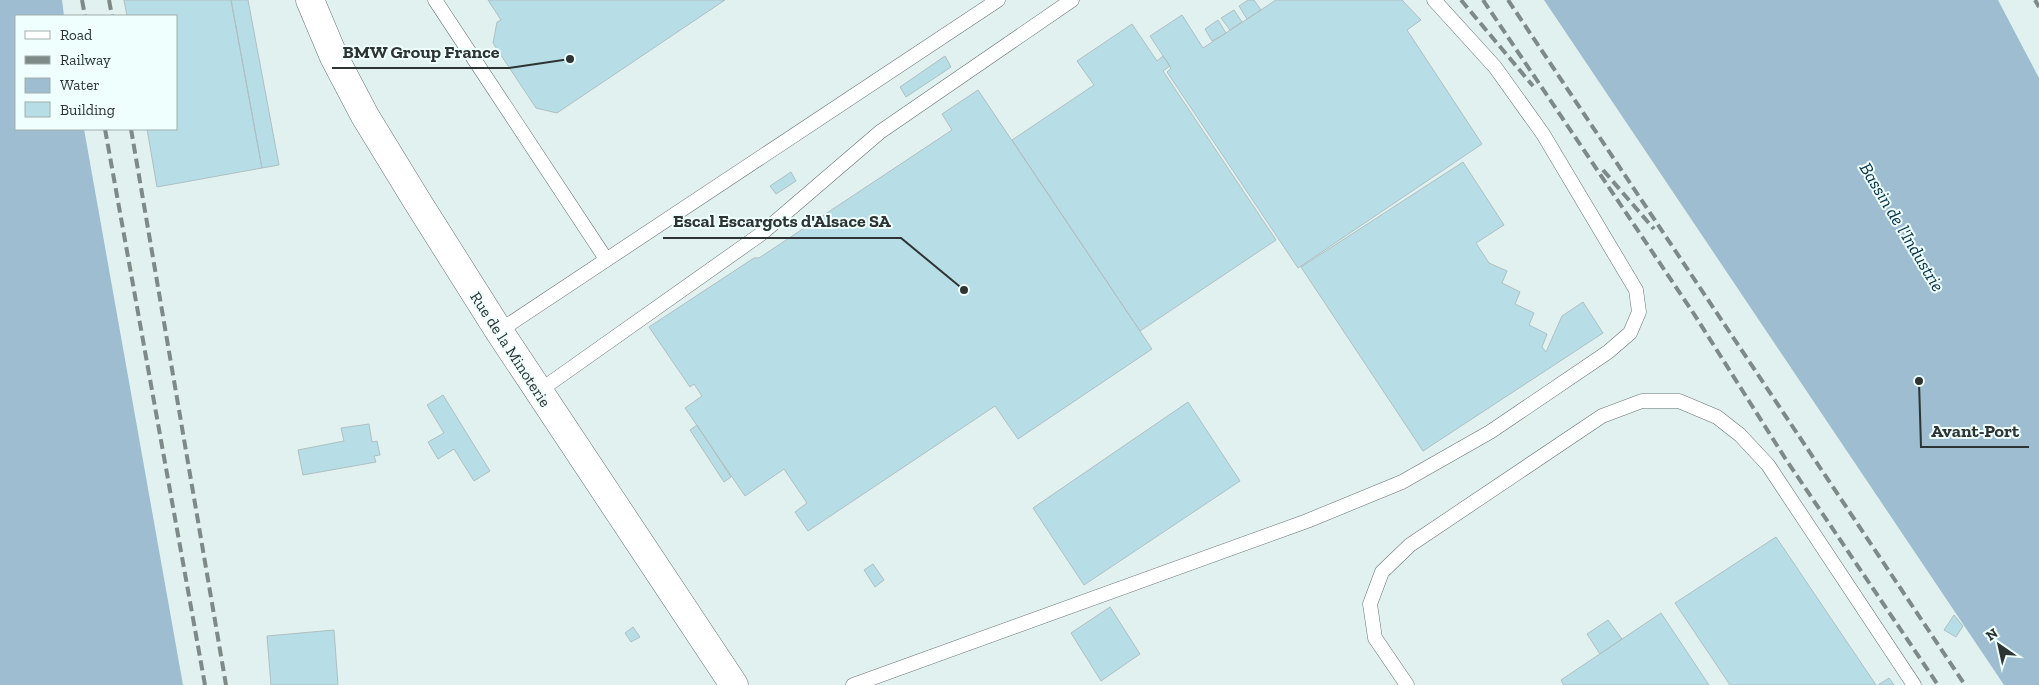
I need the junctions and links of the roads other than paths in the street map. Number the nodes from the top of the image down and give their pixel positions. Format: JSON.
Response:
{"nodes":[{"id":1,"x":310,"y":0,"type":"edge"},
{"id":2,"x":435,"y":0,"type":"edge"},
{"id":3,"x":998,"y":0,"type":"edge"},
{"id":4,"x":1072,"y":0,"type":"edge"},
{"id":5,"x":1434,"y":0,"type":"edge"},
{"id":6,"x":606,"y":259,"type":"junction"},
{"id":7,"x":499,"y":331,"type":"junction"},
{"id":8,"x":539,"y":391,"type":"junction"},
{"id":9,"x":734,"y":685,"type":"edge"},
{"id":10,"x":853,"y":685,"type":"edge"},
{"id":11,"x":1407,"y":685,"type":"edge"},
{"id":12,"x":1914,"y":685,"type":"edge"}],
"edges":[{"from":1,"to":7,"type":"street","name":"Rue de la Minoterie"},
{"from":2,"to":6,"type":"lane"},
{"from":3,"to":6,"type":"lane"},
{"from":4,"to":8,"type":"lane"},
{"from":5,"to":10,"type":"lane"},
{"from":6,"to":7,"type":"lane"},
{"from":7,"to":8,"type":"street","name":"Rue de la Minoterie"},
{"from":8,"to":9,"type":"street","name":"Rue de la Minoterie"},
{"from":11,"to":12,"type":"lane"}]}
